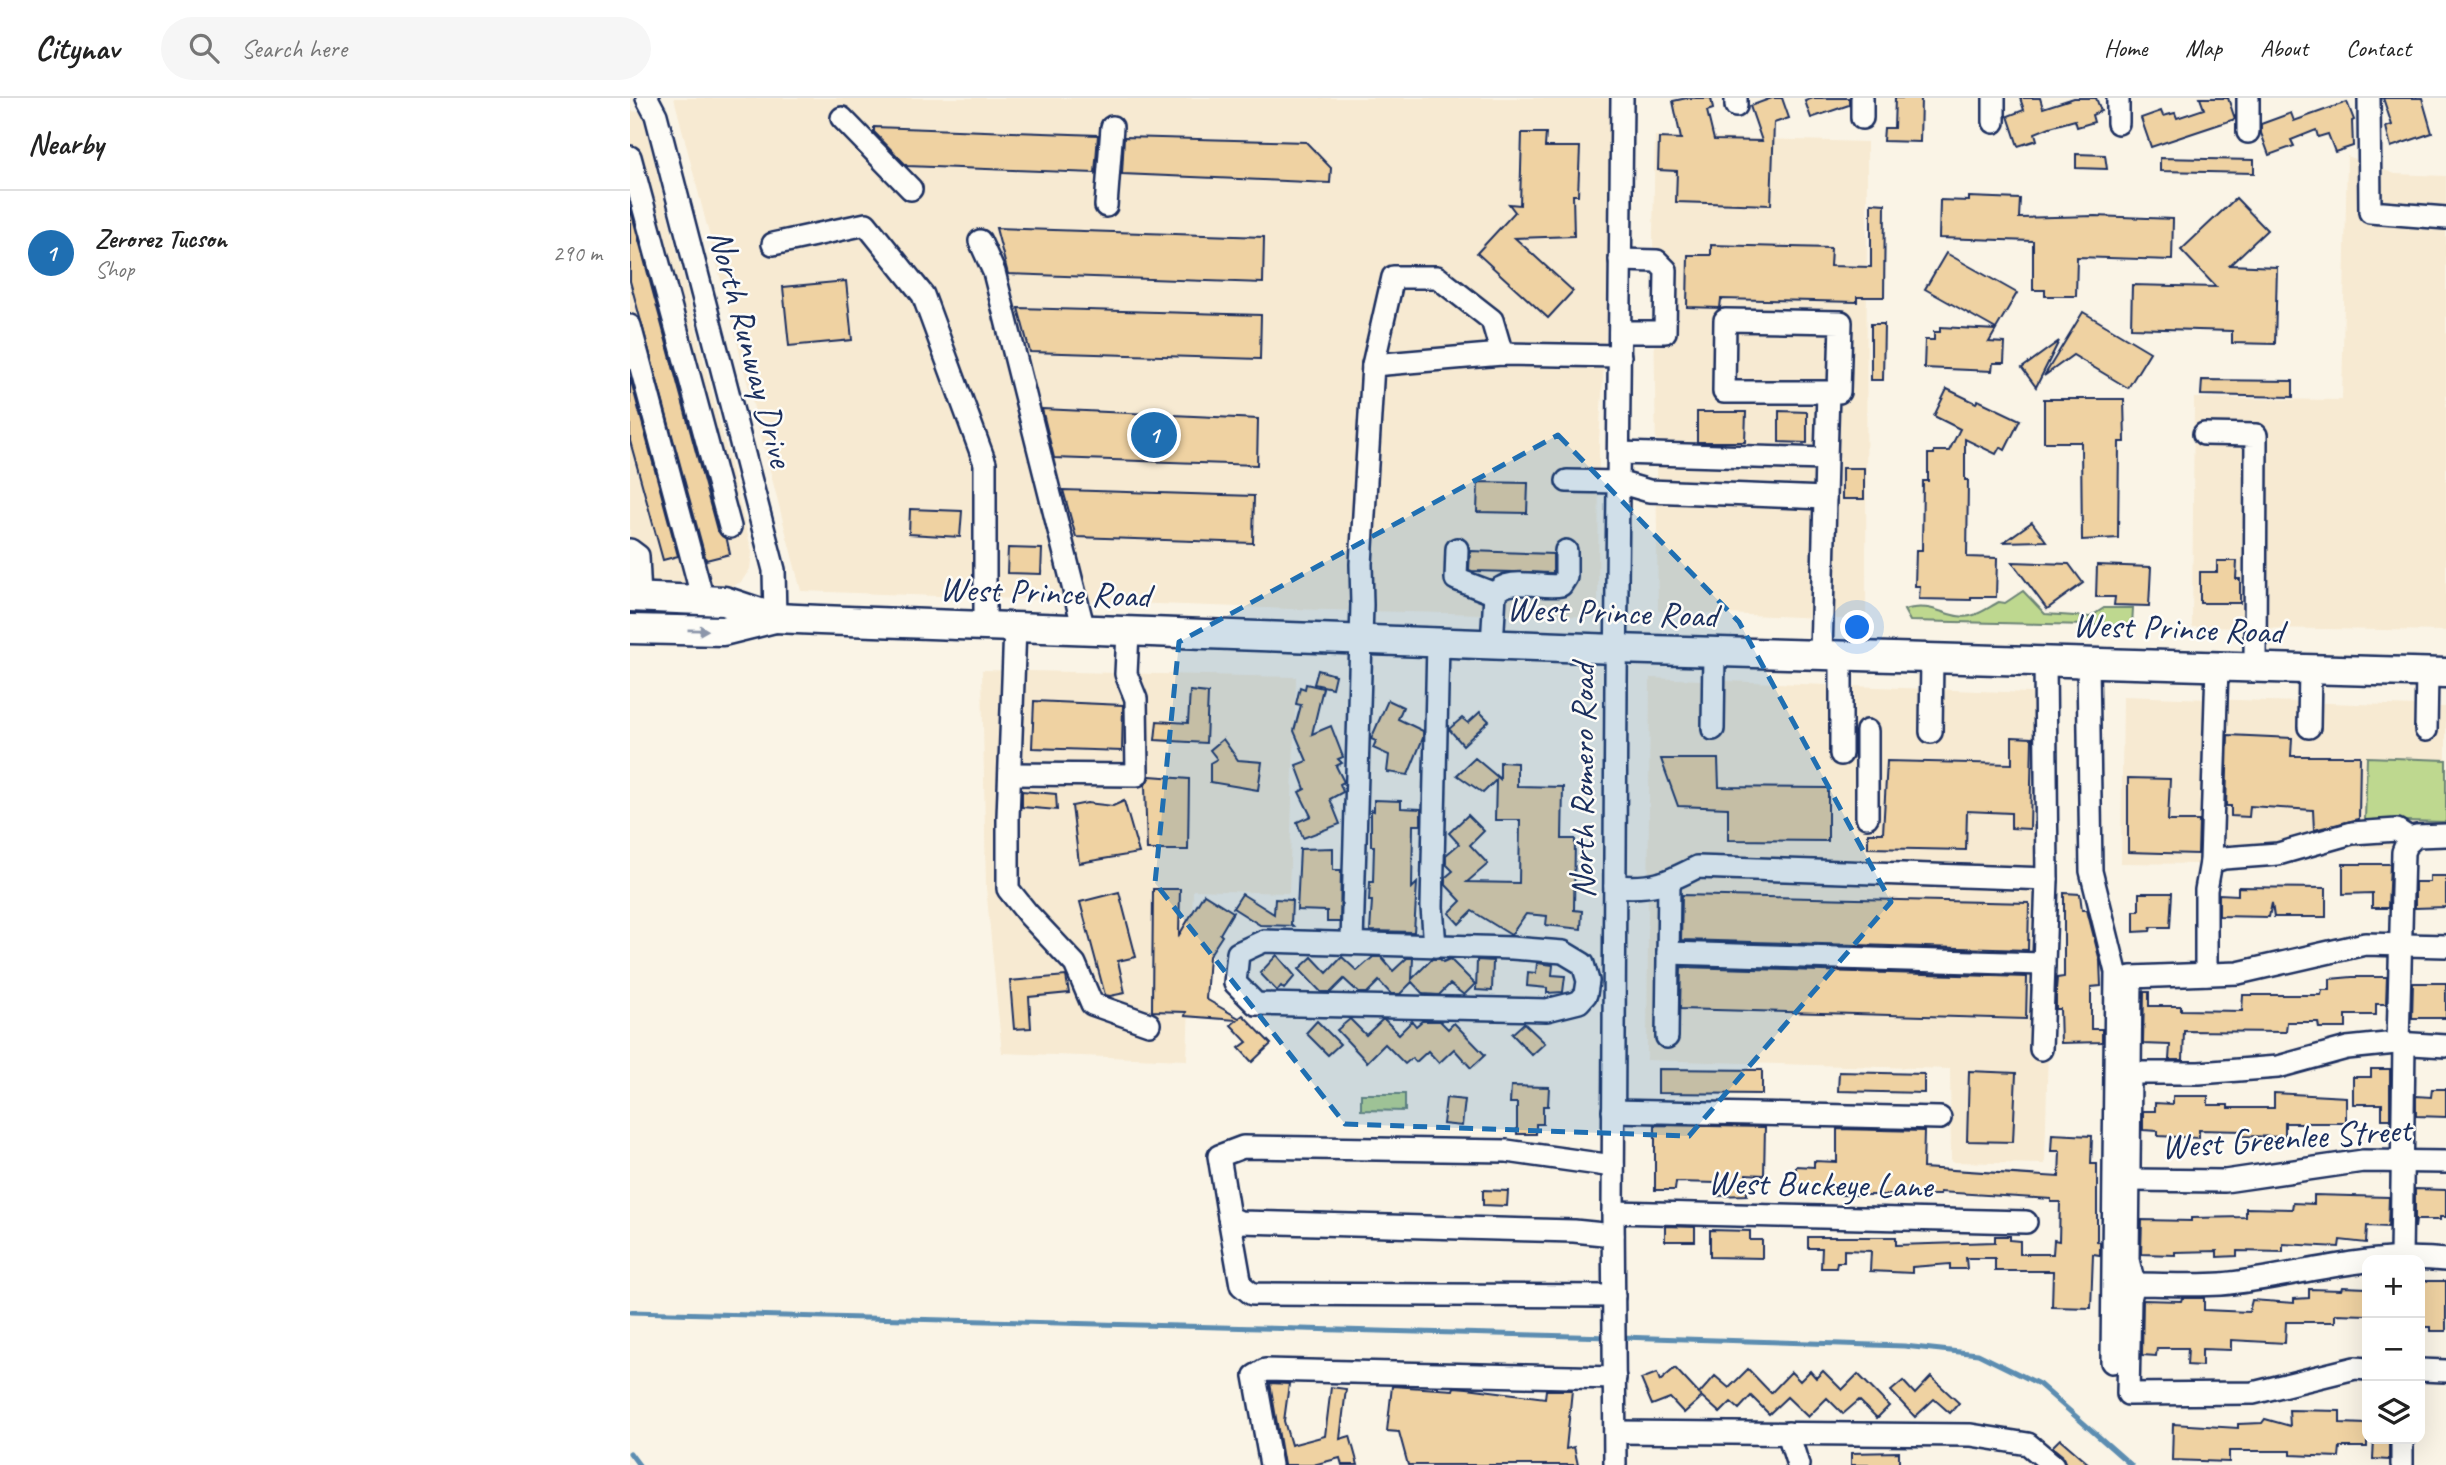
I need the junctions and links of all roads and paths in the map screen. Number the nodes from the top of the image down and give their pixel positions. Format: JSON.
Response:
{"nodes":[{"id":1,"x":647,"y":98,"type":"edge"},
{"id":2,"x":1622,"y":98,"type":"edge"},
{"id":3,"x":1994,"y":98,"type":"edge"},
{"id":4,"x":2118,"y":98,"type":"edge"},
{"id":5,"x":2248,"y":98,"type":"edge"},
{"id":6,"x":2369,"y":98,"type":"edge"},
{"id":7,"x":842,"y":118,"type":"dead end"},
{"id":8,"x":1994,"y":122,"type":"dead end"},
{"id":9,"x":2118,"y":123,"type":"dead end"},
{"id":10,"x":1112,"y":127,"type":"dead end"},
{"id":11,"x":2248,"y":132,"type":"dead end"},
{"id":12,"x":630,"y":157,"type":"edge"},
{"id":13,"x":911,"y":189,"type":"dead end"},
{"id":14,"x":1106,"y":206,"type":"dead end"},
{"id":15,"x":2446,"y":218,"type":"edge"},
{"id":16,"x":980,"y":241,"type":"dead end"},
{"id":17,"x":773,"y":244,"type":"dead end"},
{"id":18,"x":1620,"y":260,"type":"junction"},
{"id":19,"x":630,"y":326,"type":"edge"},
{"id":20,"x":1620,"y":332,"type":"junction"},
{"id":21,"x":1502,"y":354,"type":"junction"},
{"id":22,"x":1620,"y":356,"type":"junction"},
{"id":23,"x":1373,"y":365,"type":"junction"},
{"id":24,"x":1828,"y":392,"type":"junction"},
{"id":25,"x":2204,"y":434,"type":"dead end"},
{"id":26,"x":1619,"y":453,"type":"junction"},
{"id":27,"x":1826,"y":458,"type":"junction"},
{"id":28,"x":1567,"y":481,"type":"dead end"},
{"id":29,"x":1618,"y":482,"type":"junction"},
{"id":30,"x":1825,"y":498,"type":"junction"},
{"id":31,"x":730,"y":527,"type":"dead end"},
{"id":32,"x":1457,"y":548,"type":"dead end"},
{"id":33,"x":630,"y":550,"type":"edge"},
{"id":34,"x":1566,"y":551,"type":"dead end"},
{"id":35,"x":1495,"y":594,"type":"junction"},
{"id":36,"x":635,"y":598,"type":"edge"},
{"id":37,"x":703,"y":600,"type":"junction"},
{"id":38,"x":775,"y":618,"type":"junction"},
{"id":39,"x":985,"y":626,"type":"junction"},
{"id":40,"x":1015,"y":627,"type":"junction"},
{"id":41,"x":630,"y":629,"type":"edge"},
{"id":42,"x":1084,"y":630,"type":"junction"},
{"id":43,"x":1128,"y":632,"type":"junction"},
{"id":44,"x":1360,"y":640,"type":"junction"},
{"id":45,"x":1438,"y":643,"type":"junction"},
{"id":46,"x":1492,"y":645,"type":"junction"},
{"id":47,"x":1616,"y":649,"type":"junction"},
{"id":48,"x":1714,"y":652,"type":"junction"},
{"id":49,"x":1831,"y":655,"type":"junction"},
{"id":50,"x":1932,"y":658,"type":"junction"},
{"id":51,"x":2045,"y":661,"type":"junction"},
{"id":52,"x":2088,"y":662,"type":"junction"},
{"id":53,"x":2217,"y":666,"type":"junction"},
{"id":54,"x":2255,"y":667,"type":"junction"},
{"id":55,"x":2311,"y":669,"type":"junction"},
{"id":56,"x":2437,"y":673,"type":"edge"},
{"id":57,"x":2309,"y":727,"type":"dead end"},
{"id":58,"x":1713,"y":729,"type":"dead end"},
{"id":59,"x":1867,"y":730,"type":"dead end"},
{"id":60,"x":2426,"y":730,"type":"dead end"},
{"id":61,"x":1931,"y":732,"type":"dead end"},
{"id":62,"x":1841,"y":754,"type":"dead end"},
{"id":63,"x":1010,"y":774,"type":"junction"},
{"id":64,"x":1867,"y":817,"type":"dead end"},
{"id":65,"x":2446,"y":835,"type":"edge"},
{"id":66,"x":2411,"y":839,"type":"junction"},
{"id":67,"x":2211,"y":862,"type":"junction"},
{"id":68,"x":2047,"y":879,"type":"junction"},
{"id":69,"x":1669,"y":882,"type":"junction"},
{"id":70,"x":1615,"y":886,"type":"junction"},
{"id":71,"x":1352,"y":943,"type":"junction"},
{"id":72,"x":2401,"y":945,"type":"junction"},
{"id":73,"x":1435,"y":946,"type":"junction"},
{"id":74,"x":2446,"y":946,"type":"edge"},
{"id":75,"x":1668,"y":953,"type":"junction"},
{"id":76,"x":2044,"y":964,"type":"junction"},
{"id":77,"x":2206,"y":974,"type":"junction"},
{"id":78,"x":1614,"y":980,"type":"junction"},
{"id":79,"x":1588,"y":981,"type":"junction"},
{"id":80,"x":1149,"y":1024,"type":"dead end"},
{"id":81,"x":1667,"y":1037,"type":"dead end"},
{"id":82,"x":2401,"y":1043,"type":"junction"},
{"id":83,"x":2446,"y":1046,"type":"edge"},
{"id":84,"x":2041,"y":1049,"type":"dead end"},
{"id":85,"x":2131,"y":1073,"type":"junction"},
{"id":86,"x":1613,"y":1111,"type":"junction"},
{"id":87,"x":1940,"y":1118,"type":"dead end"},
{"id":88,"x":2401,"y":1161,"type":"junction"},
{"id":89,"x":2446,"y":1162,"type":"edge"},
{"id":90,"x":1613,"y":1166,"type":"junction"},
{"id":91,"x":2129,"y":1180,"type":"junction"},
{"id":92,"x":1613,"y":1212,"type":"junction"},
{"id":93,"x":1229,"y":1217,"type":"junction"},
{"id":94,"x":2026,"y":1222,"type":"dead end"},
{"id":95,"x":1613,"y":1235,"type":"junction"},
{"id":96,"x":2401,"y":1255,"type":"edge"},
{"id":97,"x":2425,"y":1259,"type":"edge"},
{"id":98,"x":2446,"y":1260,"type":"edge"},
{"id":99,"x":2362,"y":1261,"type":"edge"},
{"id":100,"x":2134,"y":1284,"type":"junction"},
{"id":101,"x":1614,"y":1302,"type":"junction"},
{"id":102,"x":2112,"y":1362,"type":"dead end"},
{"id":103,"x":2362,"y":1369,"type":"edge"},
{"id":104,"x":2425,"y":1370,"type":"edge"},
{"id":105,"x":2446,"y":1371,"type":"edge"},
{"id":106,"x":1609,"y":1374,"type":"junction"},
{"id":107,"x":1615,"y":1432,"type":"junction"},
{"id":108,"x":1788,"y":1433,"type":"junction"},
{"id":109,"x":2402,"y":1444,"type":"edge"},
{"id":110,"x":1271,"y":1465,"type":"edge"},
{"id":111,"x":1615,"y":1465,"type":"edge"},
{"id":112,"x":1798,"y":1465,"type":"edge"},
{"id":113,"x":2053,"y":1465,"type":"edge"},
{"id":114,"x":2402,"y":1465,"type":"edge"}],
"edges":[{"from":1,"to":38,"type":"street","name":"North Runway Drive"},
{"from":2,"to":18,"type":"street","name":"North Romero Road"},
{"from":3,"to":8,"type":"street"},
{"from":4,"to":9,"type":"street"},
{"from":5,"to":11,"type":"street"},
{"from":6,"to":15,"type":"street"},
{"from":7,"to":13,"type":"street"},
{"from":10,"to":14,"type":"street"},
{"from":12,"to":31,"type":"street"},
{"from":16,"to":42,"type":"street"},
{"from":17,"to":39,"type":"street"},
{"from":18,"to":20,"type":"street","name":"North Romero Road"},
{"from":18,"to":20,"type":"street"},
{"from":19,"to":37,"type":"street"},
{"from":20,"to":22,"type":"street","name":"North Romero Road"},
{"from":21,"to":22,"type":"street"},
{"from":21,"to":23,"type":"street"},
{"from":21,"to":23,"type":"street"},
{"from":22,"to":26,"type":"street","name":"North Romero Road"},
{"from":23,"to":44,"type":"street"},
{"from":24,"to":24,"type":"street"},
{"from":24,"to":27,"type":"street"},
{"from":25,"to":54,"type":"street"},
{"from":26,"to":27,"type":"street"},
{"from":26,"to":29,"type":"street","name":"North Romero Road"},
{"from":27,"to":30,"type":"street"},
{"from":28,"to":29,"type":"street"},
{"from":29,"to":30,"type":"street"},
{"from":29,"to":47,"type":"street","name":"North Romero Road"},
{"from":30,"to":49,"type":"street"},
{"from":32,"to":35,"type":"street"},
{"from":33,"to":36,"type":"street"},
{"from":34,"to":35,"type":"street"},
{"from":35,"to":46,"type":"street"},
{"from":36,"to":37,"type":"main road","name":"West Prince Road"},
{"from":37,"to":38,"type":"main road","name":"West Prince Road"},
{"from":38,"to":39,"type":"main road","name":"West Prince Road"},
{"from":41,"to":38,"type":"main road","name":"West Prince Road","one_way":true},
{"from":39,"to":40,"type":"main road","name":"West Prince Road"},
{"from":40,"to":42,"type":"main road","name":"West Prince Road"},
{"from":40,"to":63,"type":"street"},
{"from":42,"to":43,"type":"main road","name":"West Prince Road"},
{"from":43,"to":44,"type":"main road","name":"West Prince Road"},
{"from":43,"to":63,"type":"street"},
{"from":44,"to":45,"type":"main road","name":"West Prince Road"},
{"from":44,"to":71,"type":"street"},
{"from":45,"to":46,"type":"main road","name":"West Prince Road"},
{"from":45,"to":73,"type":"street"},
{"from":46,"to":47,"type":"main road","name":"West Prince Road"},
{"from":47,"to":48,"type":"main road","name":"West Prince Road"},
{"from":47,"to":70,"type":"street","name":"North Romero Road"},
{"from":48,"to":49,"type":"main road","name":"West Prince Road"},
{"from":48,"to":58,"type":"street"},
{"from":49,"to":50,"type":"main road","name":"West Prince Road"},
{"from":49,"to":62,"type":"street"},
{"from":50,"to":51,"type":"main road","name":"West Prince Road"},
{"from":50,"to":61,"type":"street"},
{"from":51,"to":52,"type":"main road","name":"West Prince Road"},
{"from":51,"to":68,"type":"street"},
{"from":52,"to":53,"type":"main road","name":"West Prince Road"},
{"from":52,"to":102,"type":"street"},
{"from":53,"to":54,"type":"main road","name":"West Prince Road"},
{"from":53,"to":67,"type":"street"},
{"from":54,"to":55,"type":"main road","name":"West Prince Road"},
{"from":55,"to":56,"type":"main road","name":"West Prince Road"},
{"from":55,"to":57,"type":"street"},
{"from":56,"to":60,"type":"street"},
{"from":59,"to":64,"type":"street"},
{"from":63,"to":80,"type":"street"},
{"from":65,"to":66,"type":"street"},
{"from":66,"to":67,"type":"street"},
{"from":66,"to":72,"type":"street"},
{"from":67,"to":77,"type":"street"},
{"from":68,"to":69,"type":"street"},
{"from":68,"to":76,"type":"street"},
{"from":69,"to":70,"type":"street"},
{"from":69,"to":75,"type":"street"},
{"from":70,"to":78,"type":"street","name":"North Romero Road"},
{"from":71,"to":73,"type":"street"},
{"from":71,"to":79,"type":"street"},
{"from":72,"to":74,"type":"street"},
{"from":72,"to":77,"type":"street"},
{"from":72,"to":82,"type":"street"},
{"from":73,"to":79,"type":"street"},
{"from":75,"to":76,"type":"street"},
{"from":75,"to":81,"type":"street"},
{"from":76,"to":84,"type":"street"},
{"from":77,"to":85,"type":"street"},
{"from":78,"to":79,"type":"street"},
{"from":78,"to":86,"type":"street","name":"North Romero Road"},
{"from":82,"to":83,"type":"street"},
{"from":82,"to":85,"type":"street"},
{"from":82,"to":88,"type":"street"},
{"from":85,"to":91,"type":"street"},
{"from":86,"to":87,"type":"street"},
{"from":86,"to":90,"type":"street","name":"North Romero Road"},
{"from":88,"to":89,"type":"street","name":"West Greenlee Street"},
{"from":88,"to":91,"type":"street","name":"West Greenlee Street"},
{"from":88,"to":96,"type":"street"},
{"from":90,"to":92,"type":"street","name":"North Romero Road"},
{"from":90,"to":93,"type":"street"},
{"from":91,"to":100,"type":"street"},
{"from":92,"to":94,"type":"street","name":"West Buckeye Lane"},
{"from":92,"to":95,"type":"street","name":"North Romero Road"},
{"from":93,"to":95,"type":"street"},
{"from":93,"to":101,"type":"street"},
{"from":95,"to":101,"type":"street","name":"North Romero Road"},
{"from":97,"to":98,"type":"street"},
{"from":99,"to":100,"type":"street"},
{"from":100,"to":103,"type":"street"},
{"from":101,"to":106,"type":"street","name":"North Romero Road"},
{"from":104,"to":105,"type":"street"},
{"from":106,"to":107,"type":"street","name":"North Romero Road"},
{"from":106,"to":110,"type":"street"},
{"from":107,"to":108,"type":"street"},
{"from":107,"to":111,"type":"street","name":"North Romero Road"},
{"from":108,"to":112,"type":"street"},
{"from":108,"to":113,"type":"street"},
{"from":109,"to":114,"type":"street"}]}
